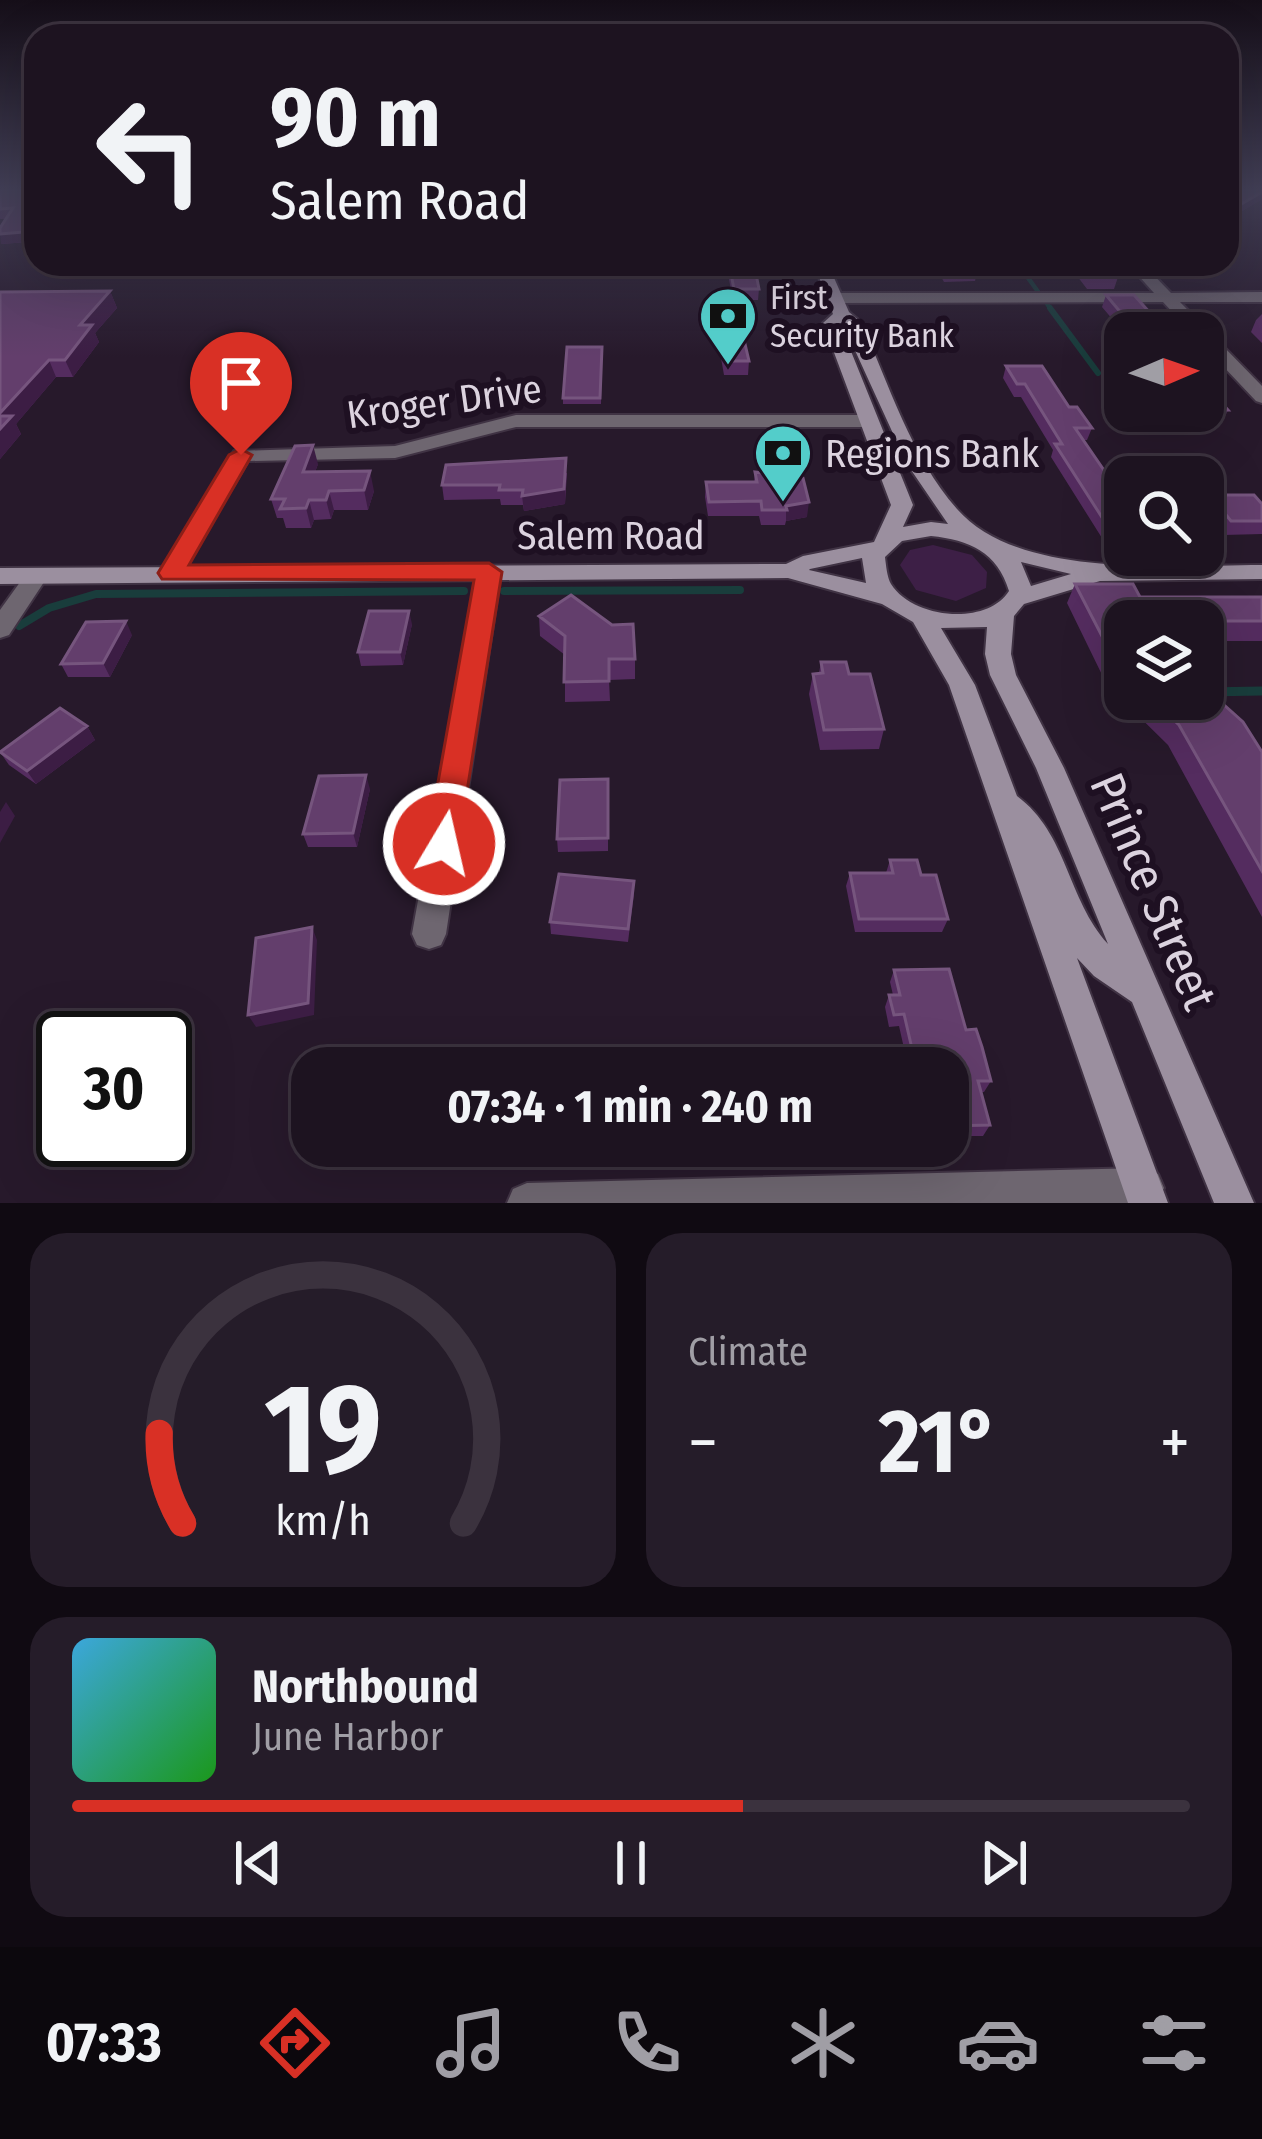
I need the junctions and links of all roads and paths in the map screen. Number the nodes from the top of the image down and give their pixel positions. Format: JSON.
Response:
{"nodes":[{"id":1,"x":825,"y":276,"type":"edge"},
{"id":2,"x":1146,"y":276,"type":"edge"},
{"id":3,"x":1262,"y":297,"type":"edge"},
{"id":4,"x":1167,"y":298,"type":"junction"},
{"id":5,"x":836,"y":312,"type":"junction"},
{"id":6,"x":1181,"y":312,"type":"edge"},
{"id":7,"x":1224,"y":357,"type":"edge"},
{"id":8,"x":1262,"y":397,"type":"edge"},
{"id":9,"x":866,"y":421,"type":"junction"},
{"id":10,"x":984,"y":543,"type":"junction"},
{"id":11,"x":882,"y":544,"type":"junction"},
{"id":12,"x":790,"y":571,"type":"junction"},
{"id":13,"x":489,"y":572,"type":"junction"},
{"id":14,"x":1262,"y":572,"type":"edge"},
{"id":15,"x":171,"y":573,"type":"junction"},
{"id":16,"x":1099,"y":573,"type":"junction"},
{"id":17,"x":0,"y":576,"type":"edge"},
{"id":18,"x":36,"y":576,"type":"junction"},
{"id":19,"x":890,"y":598,"type":"junction"},
{"id":20,"x":1010,"y":607,"type":"junction"},
{"id":21,"x":922,"y":616,"type":"junction"},
{"id":22,"x":0,"y":629,"type":"edge"},
{"id":23,"x":1004,"y":803,"type":"junction"},
{"id":24,"x":429,"y":934,"type":"dead end"},
{"id":25,"x":1145,"y":992,"type":"junction"},
{"id":26,"x":1146,"y":1196,"type":"edge"},
{"id":27,"x":526,"y":1203,"type":"edge"},
{"id":28,"x":1234,"y":1203,"type":"edge"}],
"edges":[{"from":1,"to":5,"type":"main road"},
{"from":2,"to":4,"type":"street"},
{"from":3,"to":4,"type":"street"},
{"from":4,"to":5,"type":"street"},
{"from":4,"to":6,"type":"street"},
{"from":5,"to":9,"type":"main road"},
{"from":5,"to":10,"type":"main road"},
{"from":7,"to":8,"type":"street"},
{"from":9,"to":11,"type":"main road"},
{"from":9,"to":15,"type":"street","name":"Kroger Drive"},
{"from":10,"to":11,"type":"main road"},
{"from":10,"to":16,"type":"main road"},
{"from":10,"to":20,"type":"main road"},
{"from":11,"to":12,"type":"main road","name":"Salem Road"},
{"from":11,"to":19,"type":"main road"},
{"from":12,"to":13,"type":"main road","name":"Salem Road"},
{"from":12,"to":19,"type":"main road","name":"Salem Road"},
{"from":13,"to":15,"type":"main road","name":"Salem Road"},
{"from":13,"to":24,"type":"street"},
{"from":14,"to":16,"type":"main road"},
{"from":15,"to":18,"type":"main road","name":"Salem Road"},
{"from":16,"to":20,"type":"main road"},
{"from":17,"to":18,"type":"main road","name":"Salem Road"},
{"from":18,"to":22,"type":"street"},
{"from":19,"to":21,"type":"main road"},
{"from":20,"to":21,"type":"main road"},
{"from":20,"to":25,"type":"main road","name":"Prince Street"},
{"from":21,"to":23,"type":"main road"},
{"from":23,"to":25,"type":"main road"},
{"from":23,"to":26,"type":"main road"},
{"from":25,"to":28,"type":"main road","name":"Prince Street"},
{"from":26,"to":27,"type":"street"}]}
